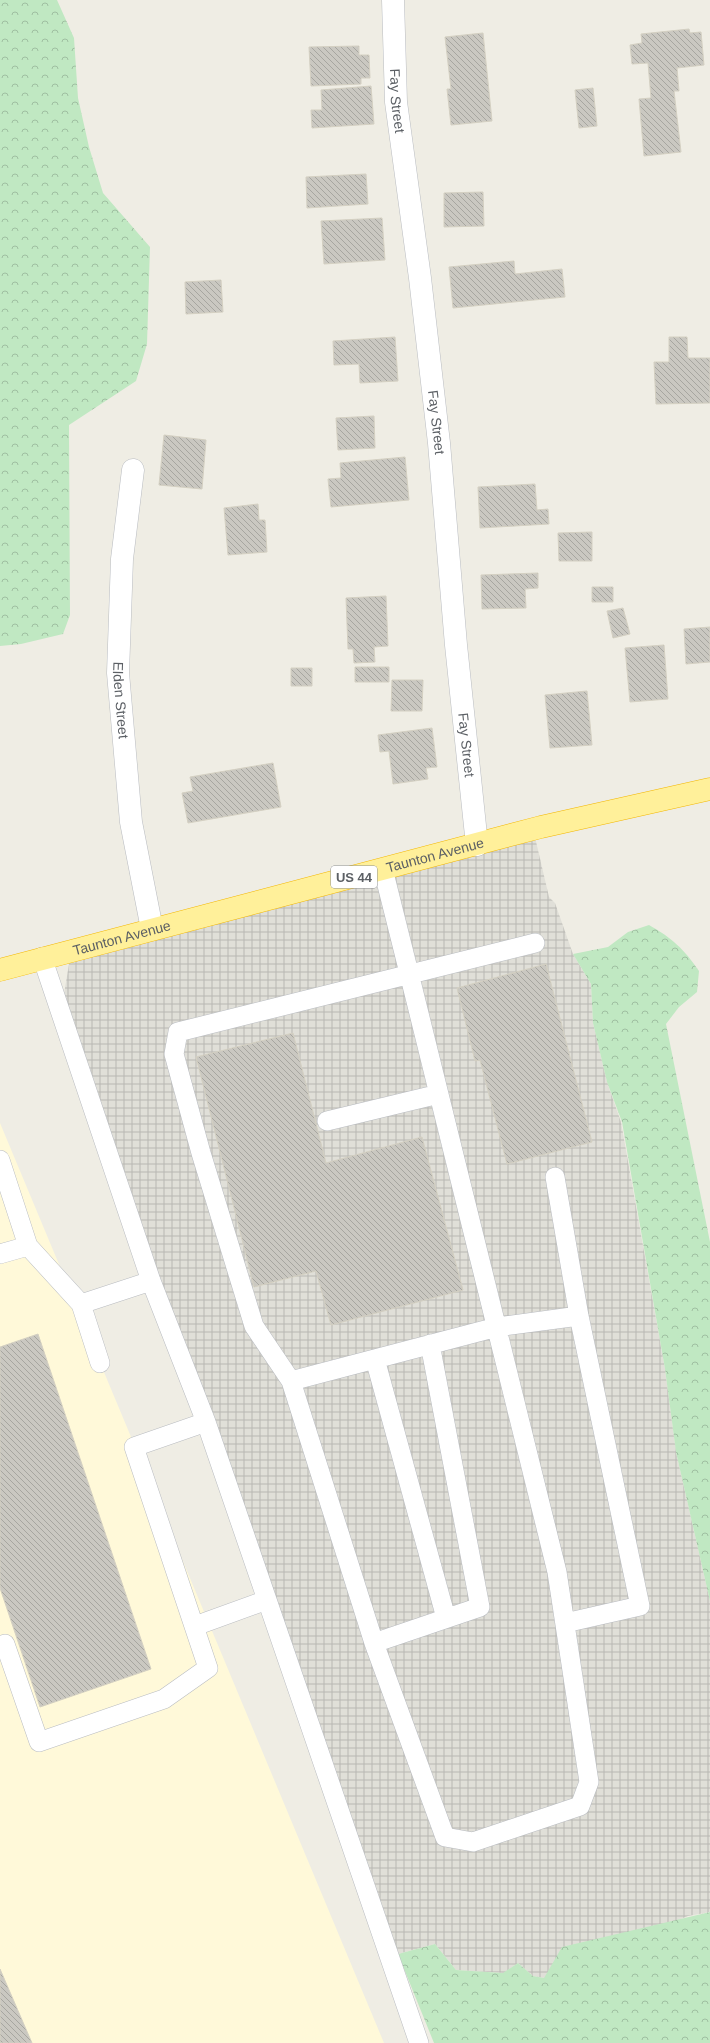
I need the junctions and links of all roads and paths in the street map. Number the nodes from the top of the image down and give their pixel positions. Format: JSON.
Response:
{"nodes":[{"id":1,"x":393,"y":0,"type":"edge"},
{"id":2,"x":133,"y":470,"type":"dead end"},
{"id":3,"x":710,"y":789,"type":"edge"},
{"id":4,"x":477,"y":845,"type":"junction"},
{"id":5,"x":383,"y":869,"type":"junction"},
{"id":6,"x":152,"y":929,"type":"junction"},
{"id":7,"x":535,"y":943,"type":"dead end"},
{"id":8,"x":42,"y":957,"type":"junction"},
{"id":9,"x":0,"y":970,"type":"edge"},
{"id":10,"x":409,"y":973,"type":"junction"},
{"id":11,"x":439,"y":1094,"type":"junction"},
{"id":12,"x":327,"y":1121,"type":"dead end"},
{"id":13,"x":0,"y":1160,"type":"edge"},
{"id":14,"x":555,"y":1178,"type":"dead end"},
{"id":15,"x":28,"y":1246,"type":"junction"},
{"id":16,"x":0,"y":1254,"type":"edge"},
{"id":17,"x":151,"y":1281,"type":"junction"},
{"id":18,"x":81,"y":1304,"type":"junction"},
{"id":19,"x":579,"y":1316,"type":"junction"},
{"id":20,"x":497,"y":1327,"type":"junction"},
{"id":21,"x":430,"y":1344,"type":"junction"},
{"id":22,"x":375,"y":1359,"type":"junction"},
{"id":23,"x":100,"y":1363,"type":"dead end"},
{"id":24,"x":291,"y":1381,"type":"junction"},
{"id":25,"x":206,"y":1422,"type":"junction"},
{"id":26,"x":267,"y":1600,"type":"junction"},
{"id":27,"x":446,"y":1618,"type":"junction"},
{"id":28,"x":565,"y":1623,"type":"junction"},
{"id":29,"x":194,"y":1626,"type":"junction"},
{"id":30,"x":374,"y":1643,"type":"junction"},
{"id":31,"x":0,"y":1646,"type":"edge"},
{"id":32,"x":419,"y":2043,"type":"edge"}],
"edges":[{"from":1,"to":4,"type":"street","name":"Fay Street"},
{"from":2,"to":6,"type":"street","name":"Elden Street"},
{"from":3,"to":4,"type":"highway","name":"Taunton Avenue","number":"US 44"},
{"from":4,"to":5,"type":"highway","name":"Taunton Avenue","number":"US 44"},
{"from":5,"to":6,"type":"highway","name":"Taunton Avenue","number":"US 44"},
{"from":5,"to":10,"type":"lane"},
{"from":6,"to":8,"type":"highway","name":"Taunton Avenue","number":"US 44"},
{"from":7,"to":10,"type":"lane"},
{"from":8,"to":9,"type":"highway","name":"Taunton Avenue","number":"US 44"},
{"from":8,"to":17,"type":"lane"},
{"from":10,"to":11,"type":"lane"},
{"from":10,"to":24,"type":"lane"},
{"from":11,"to":12,"type":"lane"},
{"from":11,"to":20,"type":"lane"},
{"from":13,"to":15,"type":"lane"},
{"from":14,"to":19,"type":"lane"},
{"from":15,"to":16,"type":"lane"},
{"from":15,"to":18,"type":"lane"},
{"from":17,"to":18,"type":"lane"},
{"from":17,"to":25,"type":"lane"},
{"from":18,"to":23,"type":"lane"},
{"from":19,"to":20,"type":"lane"},
{"from":19,"to":28,"type":"lane"},
{"from":20,"to":21,"type":"lane"},
{"from":20,"to":28,"type":"lane"},
{"from":21,"to":22,"type":"lane"},
{"from":21,"to":27,"type":"lane"},
{"from":22,"to":24,"type":"lane"},
{"from":22,"to":27,"type":"lane"},
{"from":24,"to":30,"type":"lane"},
{"from":25,"to":26,"type":"lane"},
{"from":25,"to":29,"type":"lane"},
{"from":26,"to":29,"type":"lane"},
{"from":26,"to":32,"type":"lane"},
{"from":27,"to":30,"type":"lane"},
{"from":28,"to":30,"type":"lane"},
{"from":29,"to":31,"type":"lane"}]}
